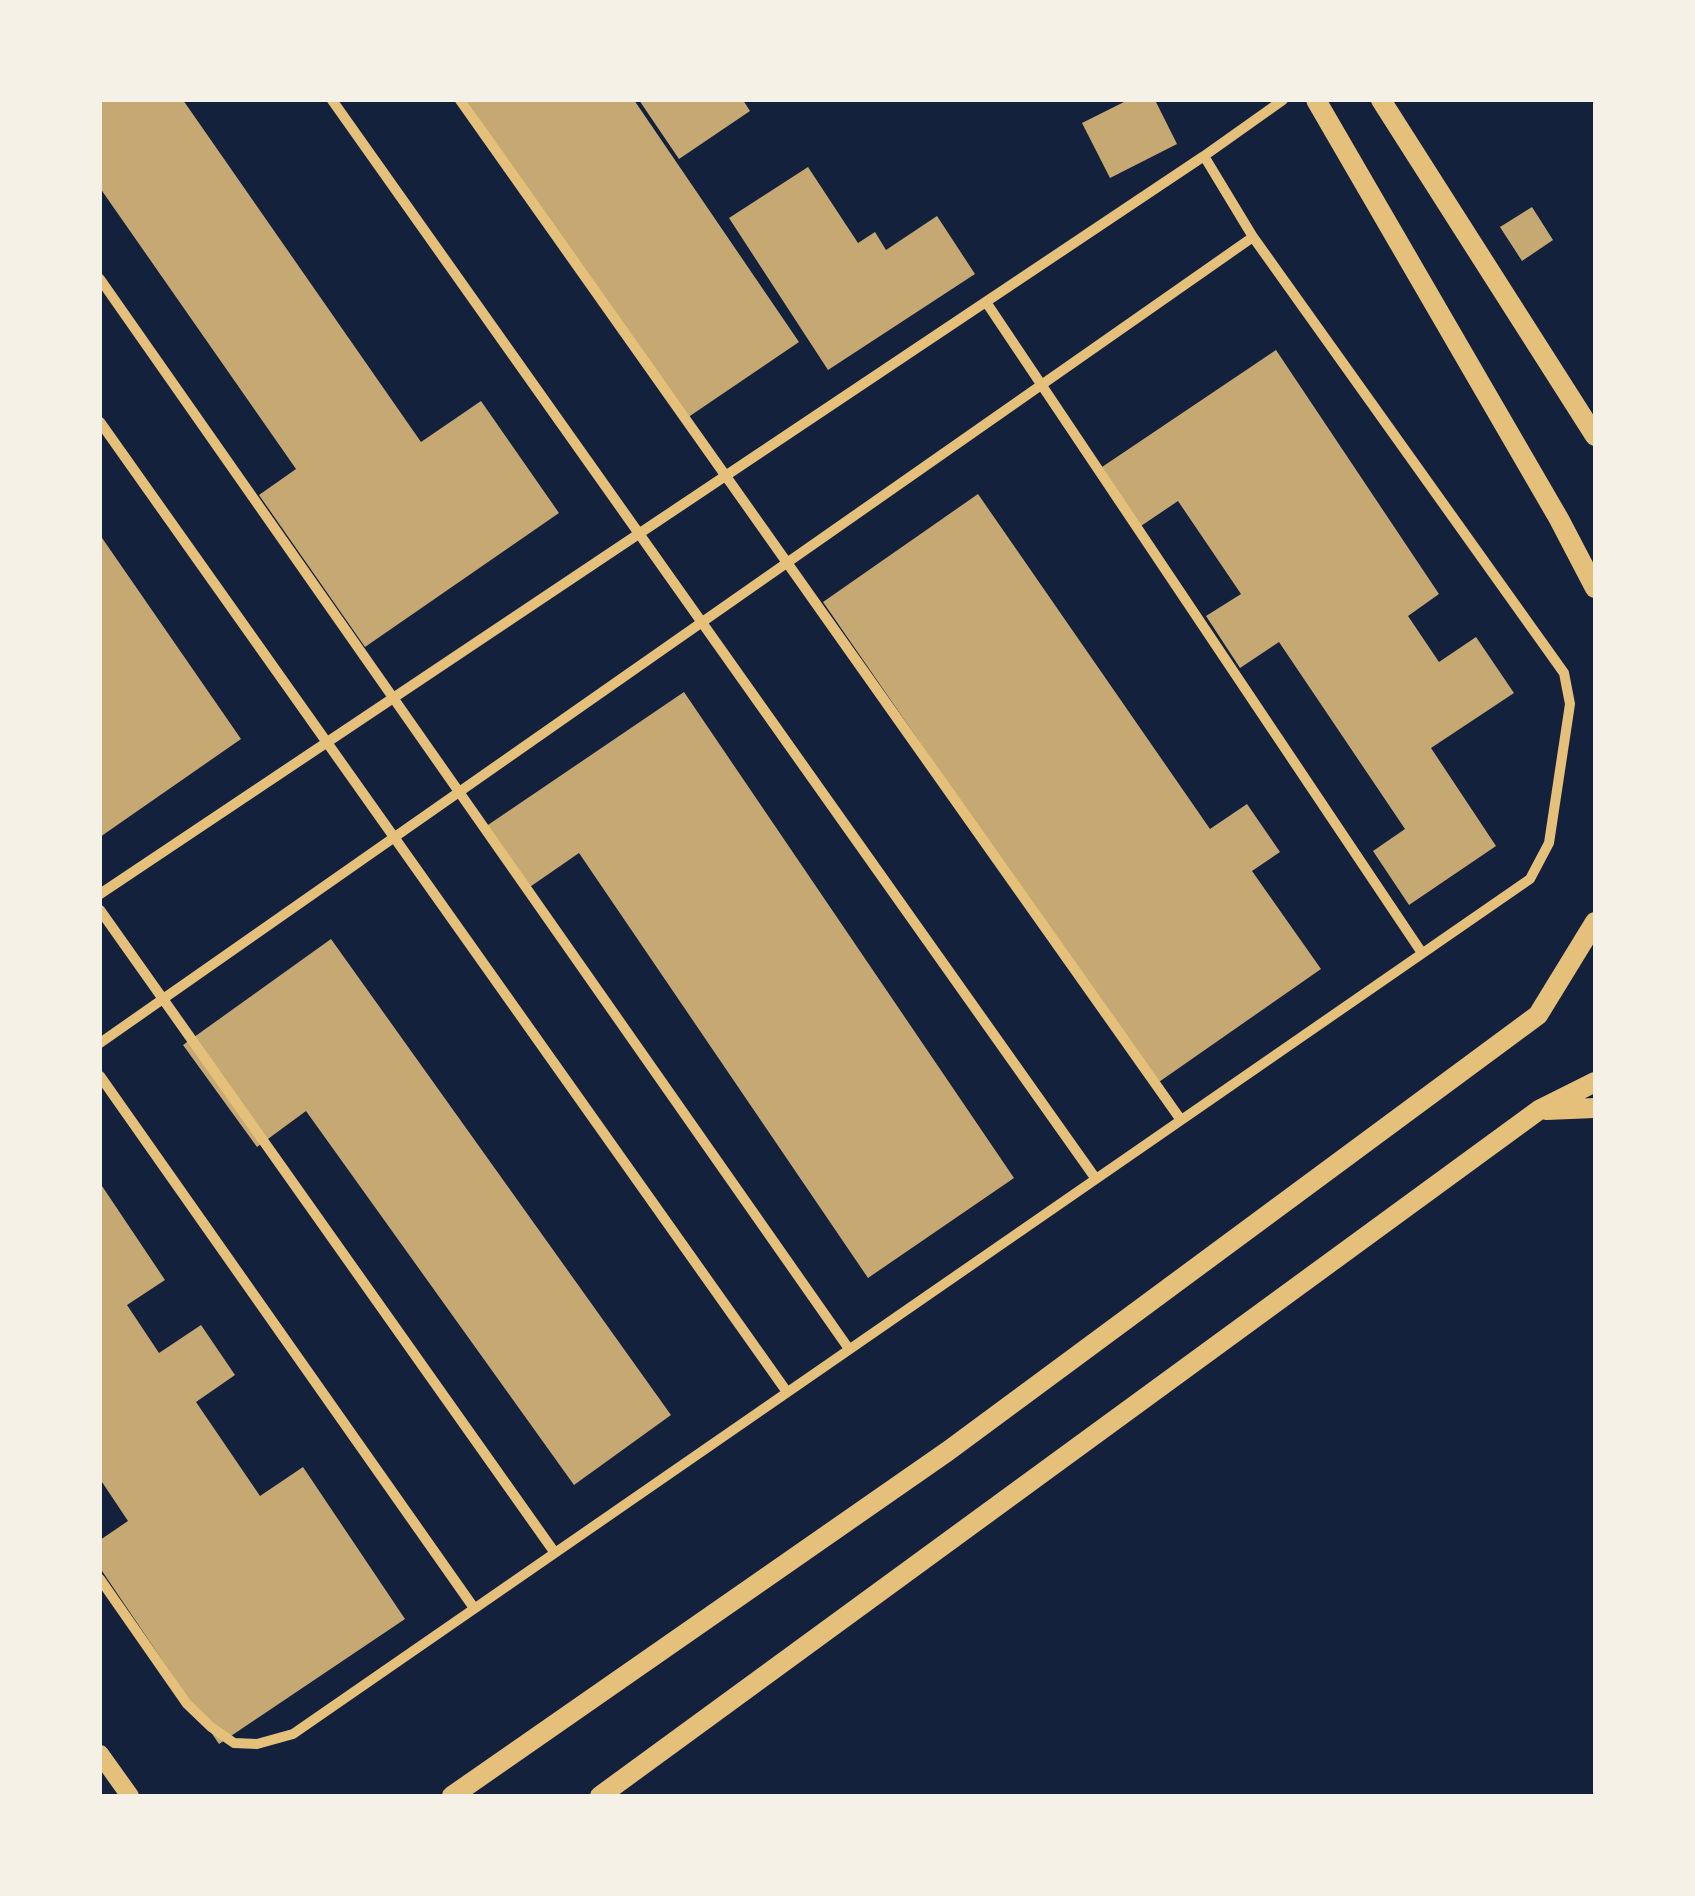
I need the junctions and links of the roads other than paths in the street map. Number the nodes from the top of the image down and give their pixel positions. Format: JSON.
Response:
{"nodes":[{"id":1,"x":332,"y":100,"type":"edge"},
{"id":2,"x":460,"y":100,"type":"edge"},
{"id":3,"x":1283,"y":100,"type":"edge"},
{"id":4,"x":1316,"y":100,"type":"edge"},
{"id":5,"x":1381,"y":100,"type":"edge"},
{"id":6,"x":1204,"y":156,"type":"junction"},
{"id":7,"x":1253,"y":237,"type":"junction"},
{"id":8,"x":100,"y":279,"type":"edge"},
{"id":9,"x":986,"y":302,"type":"junction"},
{"id":10,"x":1042,"y":385,"type":"junction"},
{"id":11,"x":100,"y":422,"type":"edge"},
{"id":12,"x":1595,"y":436,"type":"edge"},
{"id":13,"x":725,"y":476,"type":"junction"},
{"id":14,"x":639,"y":534,"type":"junction"},
{"id":15,"x":787,"y":562,"type":"junction"},
{"id":16,"x":1595,"y":588,"type":"edge"},
{"id":17,"x":702,"y":622,"type":"junction"},
{"id":18,"x":393,"y":698,"type":"junction"},
{"id":19,"x":327,"y":742,"type":"junction"},
{"id":20,"x":459,"y":792,"type":"junction"},
{"id":21,"x":394,"y":837,"type":"junction"},
{"id":22,"x":100,"y":894,"type":"edge"},
{"id":23,"x":100,"y":910,"type":"edge"},
{"id":24,"x":1595,"y":922,"type":"edge"},
{"id":25,"x":1422,"y":954,"type":"junction"},
{"id":26,"x":163,"y":999,"type":"junction"},
{"id":27,"x":100,"y":1043,"type":"edge"},
{"id":28,"x":100,"y":1076,"type":"edge"},
{"id":29,"x":1595,"y":1082,"type":"edge"},
{"id":30,"x":1595,"y":1108,"type":"edge"},
{"id":31,"x":1539,"y":1110,"type":"junction"},
{"id":32,"x":1182,"y":1120,"type":"junction"},
{"id":33,"x":1096,"y":1179,"type":"junction"},
{"id":34,"x":850,"y":1350,"type":"junction"},
{"id":35,"x":788,"y":1392,"type":"junction"},
{"id":36,"x":555,"y":1553,"type":"junction"},
{"id":37,"x":100,"y":1579,"type":"edge"},
{"id":38,"x":474,"y":1608,"type":"junction"},
{"id":39,"x":100,"y":1754,"type":"edge"},
{"id":40,"x":130,"y":1796,"type":"edge"},
{"id":41,"x":452,"y":1796,"type":"edge"},
{"id":42,"x":600,"y":1796,"type":"edge"}],
"edges":[{"from":1,"to":14,"type":"street"},
{"from":2,"to":13,"type":"street"},
{"from":3,"to":6,"type":"street"},
{"from":4,"to":16,"type":"main road"},
{"from":5,"to":12,"type":"main road"},
{"from":6,"to":7,"type":"street"},
{"from":6,"to":9,"type":"street"},
{"from":7,"to":10,"type":"street"},
{"from":7,"to":25,"type":"street"},
{"from":8,"to":18,"type":"street"},
{"from":9,"to":10,"type":"street"},
{"from":9,"to":13,"type":"street"},
{"from":10,"to":15,"type":"street"},
{"from":10,"to":25,"type":"street"},
{"from":11,"to":19,"type":"street"},
{"from":13,"to":14,"type":"street"},
{"from":13,"to":15,"type":"street"},
{"from":14,"to":17,"type":"street"},
{"from":14,"to":18,"type":"street"},
{"from":15,"to":17,"type":"street"},
{"from":15,"to":32,"type":"street"},
{"from":17,"to":20,"type":"street"},
{"from":17,"to":33,"type":"street"},
{"from":18,"to":19,"type":"street"},
{"from":18,"to":20,"type":"street"},
{"from":19,"to":21,"type":"street"},
{"from":19,"to":22,"type":"street"},
{"from":20,"to":21,"type":"street"},
{"from":20,"to":34,"type":"street"},
{"from":21,"to":26,"type":"street"},
{"from":21,"to":35,"type":"street"},
{"from":23,"to":26,"type":"street"},
{"from":24,"to":41,"type":"main road"},
{"from":25,"to":32,"type":"street"},
{"from":26,"to":27,"type":"street"},
{"from":26,"to":36,"type":"street"},
{"from":28,"to":38,"type":"street"},
{"from":29,"to":31,"type":"main road"},
{"from":30,"to":31,"type":"main road"},
{"from":31,"to":42,"type":"main road"},
{"from":32,"to":33,"type":"street"},
{"from":33,"to":34,"type":"street"},
{"from":34,"to":35,"type":"street"},
{"from":35,"to":36,"type":"street"},
{"from":36,"to":38,"type":"street"},
{"from":37,"to":38,"type":"street"},
{"from":39,"to":40,"type":"street"}]}
